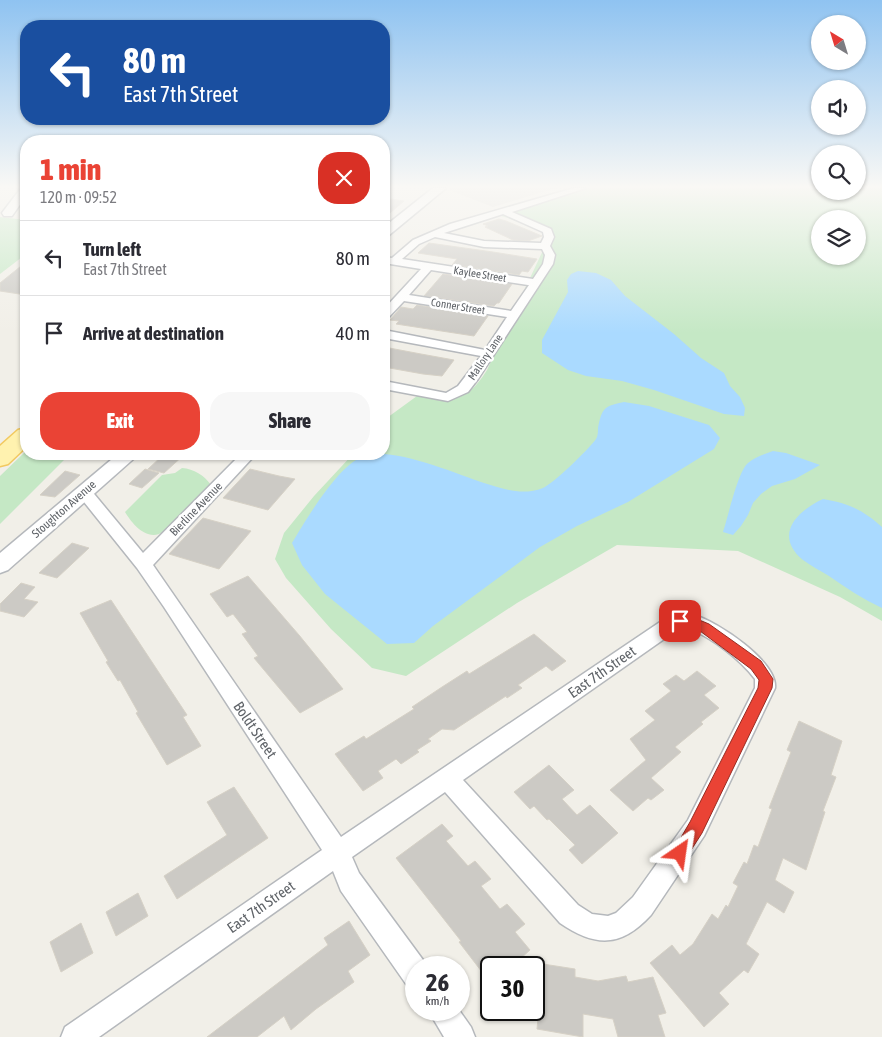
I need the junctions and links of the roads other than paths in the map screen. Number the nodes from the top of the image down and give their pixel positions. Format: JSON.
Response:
{"nodes":[{"id":1,"x":429,"y":236,"type":"edge"},
{"id":2,"x":444,"y":236,"type":"edge"},
{"id":3,"x":549,"y":236,"type":"edge"},
{"id":4,"x":545,"y":246,"type":"junction"},
{"id":5,"x":390,"y":259,"type":"edge"},
{"id":6,"x":390,"y":260,"type":"edge"},
{"id":7,"x":430,"y":266,"type":"junction"},
{"id":8,"x":536,"y":282,"type":"junction"},
{"id":9,"x":402,"y":297,"type":"junction"},
{"id":10,"x":390,"y":310,"type":"edge"},
{"id":11,"x":514,"y":315,"type":"junction"},
{"id":12,"x":390,"y":335,"type":"edge"},
{"id":13,"x":488,"y":354,"type":"junction"},
{"id":14,"x":390,"y":386,"type":"edge"},
{"id":15,"x":20,"y":440,"type":"edge"},
{"id":16,"x":0,"y":458,"type":"edge"},
{"id":17,"x":122,"y":460,"type":"edge"},
{"id":18,"x":243,"y":460,"type":"edge"},
{"id":19,"x":84,"y":492,"type":"junction"},
{"id":20,"x":142,"y":564,"type":"junction"},
{"id":21,"x":0,"y":565,"type":"edge"},
{"id":22,"x":448,"y":778,"type":"junction"},
{"id":23,"x":338,"y":853,"type":"junction"},
{"id":24,"x":405,"y":959,"type":"edge"},
{"id":25,"x":450,"y":1021,"type":"edge"},
{"id":26,"x":75,"y":1037,"type":"edge"},
{"id":27,"x":461,"y":1037,"type":"edge"}],
"edges":[{"from":1,"to":5,"type":"street"},
{"from":2,"to":4,"type":"street"},
{"from":3,"to":4,"type":"street","name":"Mallory Lane"},
{"from":4,"to":8,"type":"street","name":"Mallory Lane"},
{"from":6,"to":7,"type":"street","name":"Kaylee Street"},
{"from":7,"to":8,"type":"street","name":"Kaylee Street"},
{"from":7,"to":9,"type":"street"},
{"from":8,"to":11,"type":"street","name":"Mallory Lane"},
{"from":9,"to":10,"type":"street"},
{"from":9,"to":11,"type":"street","name":"Conner Street"},
{"from":11,"to":13,"type":"street","name":"Mallory Lane"},
{"from":12,"to":13,"type":"street"},
{"from":13,"to":14,"type":"street","name":"Mallory Lane"},
{"from":15,"to":16,"type":"main road"},
{"from":17,"to":19,"type":"street","name":"Stoughton Avenue"},
{"from":18,"to":20,"type":"street","name":"Bierline Avenue"},
{"from":19,"to":20,"type":"street","name":"Boldt Street"},
{"from":19,"to":21,"type":"street","name":"Stoughton Avenue"},
{"from":20,"to":23,"type":"street","name":"Boldt Street"},
{"from":22,"to":22,"type":"street","name":"East 7th Street"},
{"from":22,"to":23,"type":"street","name":"East 7th Street"},
{"from":23,"to":24,"type":"street","name":"Boldt Street"},
{"from":23,"to":26,"type":"street","name":"East 7th Street"},
{"from":25,"to":27,"type":"street"}]}
